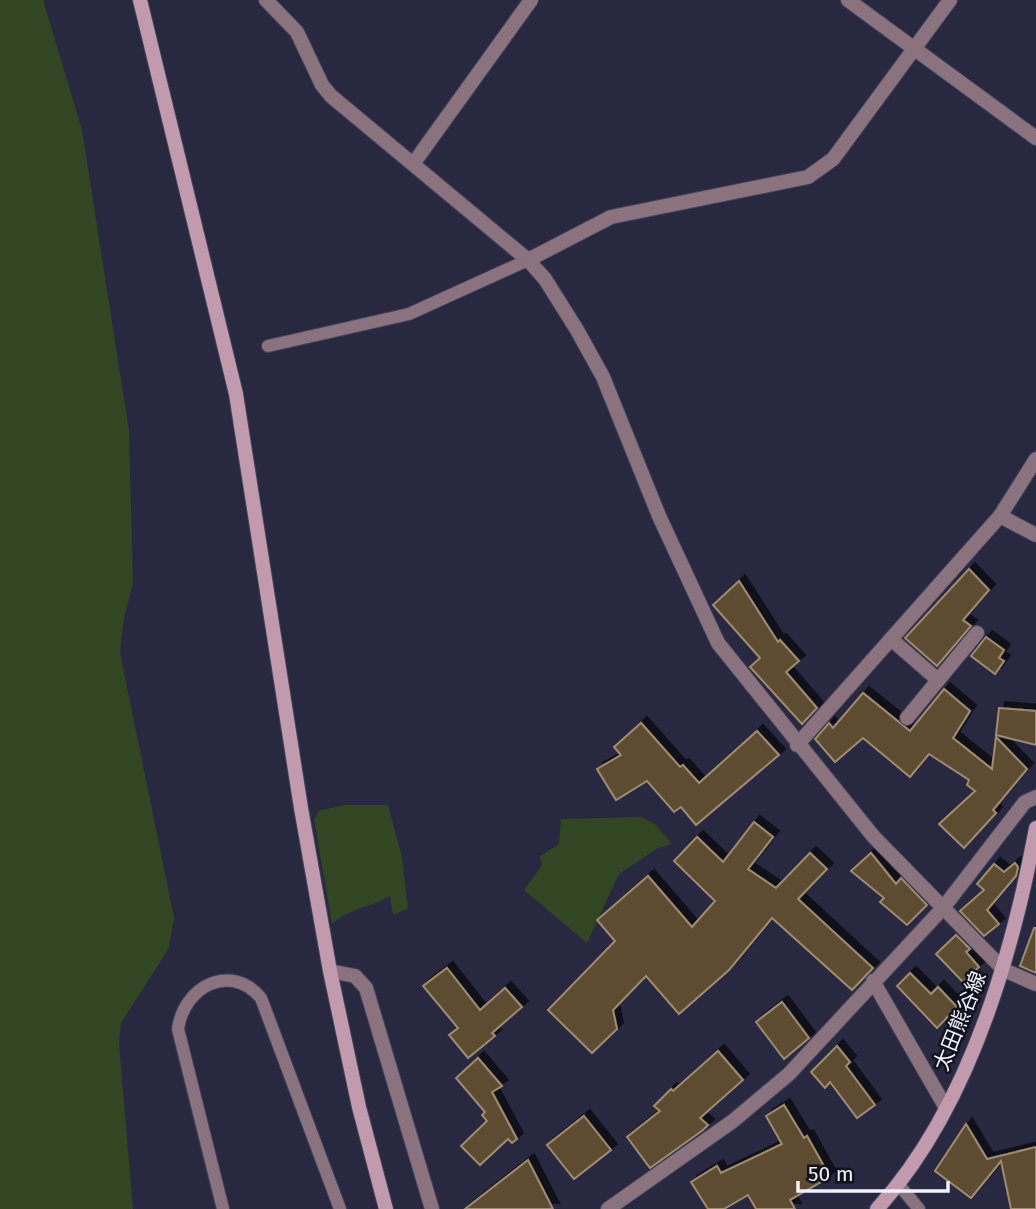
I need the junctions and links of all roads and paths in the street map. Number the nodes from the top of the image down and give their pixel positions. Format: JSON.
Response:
{"nodes":[{"id":1,"x":140,"y":0,"type":"edge"},
{"id":2,"x":266,"y":0,"type":"edge"},
{"id":3,"x":531,"y":0,"type":"edge"},
{"id":4,"x":848,"y":0,"type":"edge"},
{"id":5,"x":950,"y":0,"type":"edge"},
{"id":6,"x":914,"y":48,"type":"junction"},
{"id":7,"x":1036,"y":138,"type":"edge"},
{"id":8,"x":413,"y":164,"type":"junction"},
{"id":9,"x":528,"y":260,"type":"junction"},
{"id":10,"x":268,"y":346,"type":"dead end"},
{"id":11,"x":1036,"y":458,"type":"edge"},
{"id":12,"x":1000,"y":516,"type":"junction"},
{"id":13,"x":1036,"y":536,"type":"edge"},
{"id":14,"x":977,"y":633,"type":"dead end"},
{"id":15,"x":891,"y":639,"type":"junction"},
{"id":16,"x":938,"y":680,"type":"junction"},
{"id":17,"x":907,"y":718,"type":"dead end"},
{"id":18,"x":797,"y":745,"type":"junction"},
{"id":19,"x":1036,"y":797,"type":"edge"},
{"id":20,"x":1036,"y":828,"type":"edge"},
{"id":21,"x":943,"y":908,"type":"junction"},
{"id":22,"x":1004,"y":970,"type":"junction"},
{"id":23,"x":330,"y":971,"type":"junction"},
{"id":24,"x":873,"y":981,"type":"junction"},
{"id":25,"x":1036,"y":984,"type":"edge"},
{"id":26,"x":946,"y":1108,"type":"junction"},
{"id":27,"x":899,"y":1185,"type":"junction"},
{"id":28,"x":223,"y":1209,"type":"edge"},
{"id":29,"x":340,"y":1209,"type":"edge"},
{"id":30,"x":386,"y":1209,"type":"edge"},
{"id":31,"x":432,"y":1209,"type":"edge"},
{"id":32,"x":608,"y":1209,"type":"edge"},
{"id":33,"x":877,"y":1209,"type":"edge"},
{"id":34,"x":919,"y":1209,"type":"edge"}],
"edges":[{"from":1,"to":23,"type":"street"},
{"from":2,"to":8,"type":"street"},
{"from":3,"to":8,"type":"street"},
{"from":4,"to":6,"type":"street"},
{"from":5,"to":6,"type":"street"},
{"from":6,"to":7,"type":"street"},
{"from":6,"to":9,"type":"street"},
{"from":8,"to":9,"type":"street"},
{"from":9,"to":10,"type":"lane"},
{"from":9,"to":18,"type":"street"},
{"from":11,"to":12,"type":"street"},
{"from":12,"to":13,"type":"street"},
{"from":12,"to":15,"type":"street"},
{"from":14,"to":16,"type":"street"},
{"from":15,"to":16,"type":"street"},
{"from":15,"to":18,"type":"street"},
{"from":16,"to":17,"type":"street"},
{"from":18,"to":21,"type":"street"},
{"from":19,"to":21,"type":"street"},
{"from":20,"to":22,"type":"street","name":"太田熊谷線"},
{"from":21,"to":22,"type":"street"},
{"from":21,"to":24,"type":"street"},
{"from":22,"to":25,"type":"street"},
{"from":22,"to":26,"type":"street","name":"太田熊谷線"},
{"from":23,"to":30,"type":"street"},
{"from":23,"to":31,"type":"street"},
{"from":24,"to":26,"type":"street"},
{"from":24,"to":32,"type":"street"},
{"from":26,"to":27,"type":"street","name":"太田熊谷線"},
{"from":27,"to":33,"type":"street","name":"太田熊谷線"},
{"from":27,"to":34,"type":"lane"},
{"from":28,"to":29,"type":"lane"}]}
